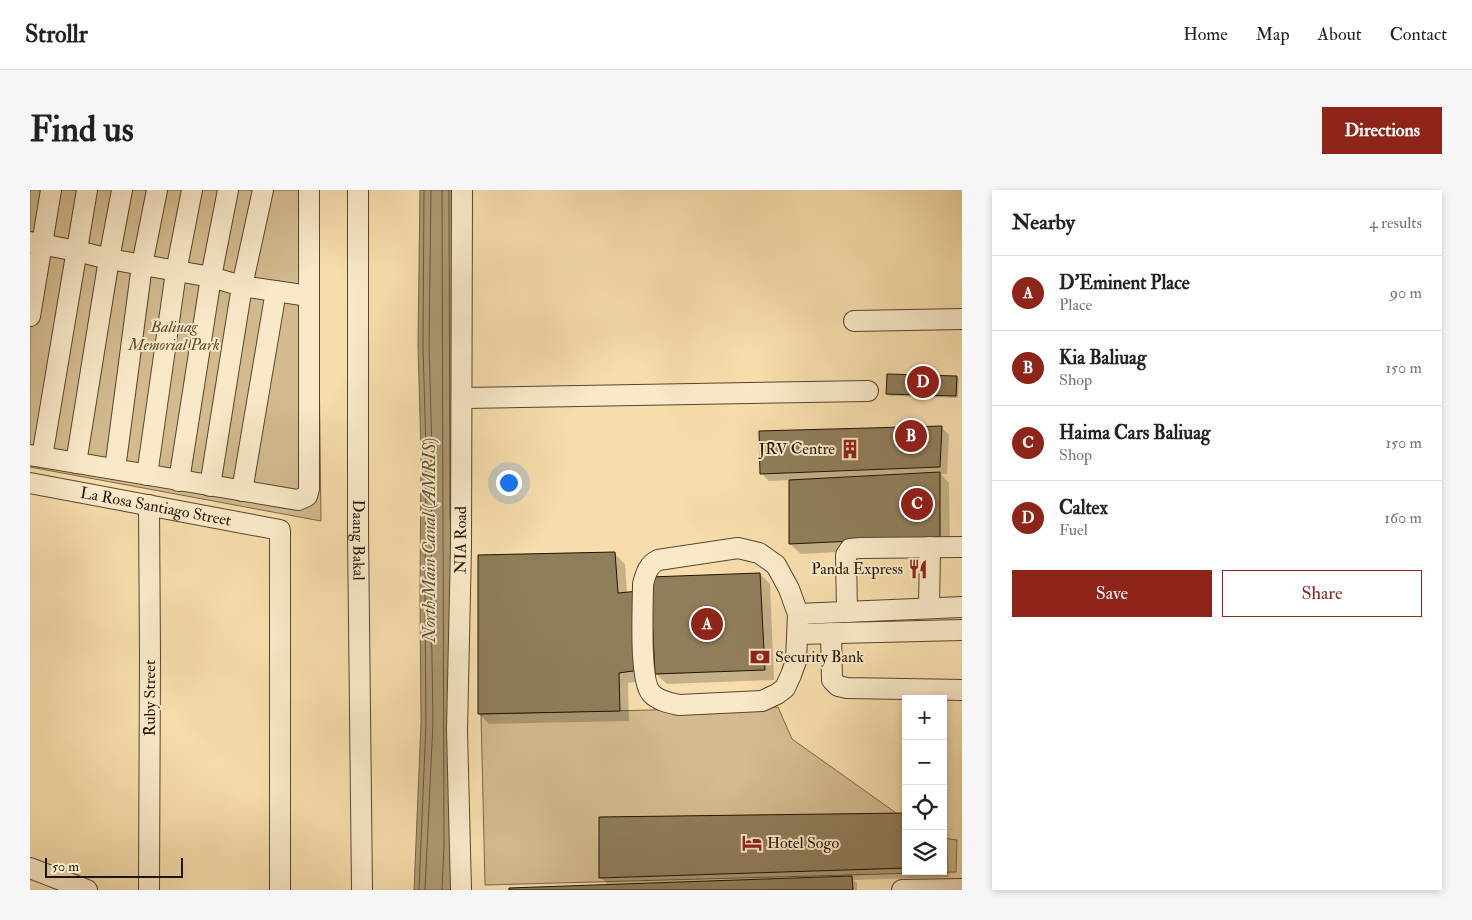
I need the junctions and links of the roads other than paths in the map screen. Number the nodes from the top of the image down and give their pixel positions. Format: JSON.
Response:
{"nodes":[{"id":1,"x":51,"y":190,"type":"edge"},
{"id":2,"x":87,"y":190,"type":"edge"},
{"id":3,"x":122,"y":190,"type":"edge"},
{"id":4,"x":157,"y":190,"type":"edge"},
{"id":5,"x":192,"y":190,"type":"edge"},
{"id":6,"x":228,"y":190,"type":"edge"},
{"id":7,"x":263,"y":190,"type":"edge"},
{"id":8,"x":308,"y":190,"type":"edge"},
{"id":9,"x":358,"y":190,"type":"edge"},
{"id":10,"x":462,"y":190,"type":"edge"},
{"id":11,"x":36,"y":243,"type":"edge"},
{"id":12,"x":76,"y":251,"type":"junction"},
{"id":13,"x":109,"y":259,"type":"junction"},
{"id":14,"x":142,"y":265,"type":"junction"},
{"id":15,"x":176,"y":272,"type":"junction"},
{"id":16,"x":211,"y":278,"type":"junction"},
{"id":17,"x":242,"y":286,"type":"junction"},
{"id":18,"x":276,"y":291,"type":"junction"},
{"id":19,"x":309,"y":296,"type":"junction"},
{"id":20,"x":30,"y":316,"type":"edge"},
{"id":21,"x":962,"y":320,"type":"edge"},
{"id":22,"x":854,"y":321,"type":"dead end"},
{"id":23,"x":868,"y":391,"type":"dead end"},
{"id":24,"x":463,"y":398,"type":"junction"},
{"id":25,"x":36,"y":456,"type":"edge"},
{"id":26,"x":76,"y":462,"type":"junction"},
{"id":27,"x":115,"y":469,"type":"junction"},
{"id":28,"x":147,"y":475,"type":"junction"},
{"id":29,"x":179,"y":480,"type":"junction"},
{"id":30,"x":30,"y":483,"type":"edge"},
{"id":31,"x":210,"y":486,"type":"junction"},
{"id":32,"x":242,"y":490,"type":"junction"},
{"id":33,"x":148,"y":505,"type":"junction"},
{"id":34,"x":930,"y":547,"type":"junction"},
{"id":35,"x":962,"y":547,"type":"edge"},
{"id":36,"x":962,"y":607,"type":"edge"},
{"id":37,"x":929,"y":608,"type":"junction"},
{"id":38,"x":847,"y":612,"type":"junction"},
{"id":39,"x":798,"y":614,"type":"junction"},
{"id":40,"x":962,"y":630,"type":"edge"},
{"id":41,"x":830,"y":633,"type":"junction"},
{"id":42,"x":798,"y":634,"type":"junction"},
{"id":43,"x":962,"y":690,"type":"edge"},
{"id":44,"x":30,"y":868,"type":"edge"},
{"id":45,"x":962,"y":889,"type":"edge"},
{"id":46,"x":87,"y":890,"type":"edge"},
{"id":47,"x":149,"y":890,"type":"edge"},
{"id":48,"x":280,"y":890,"type":"edge"},
{"id":49,"x":362,"y":890,"type":"edge"},
{"id":50,"x":461,"y":890,"type":"edge"},
{"id":51,"x":902,"y":890,"type":"edge"}],
"edges":[{"from":1,"to":11,"type":"street"},
{"from":2,"to":12,"type":"street"},
{"from":3,"to":13,"type":"street"},
{"from":4,"to":14,"type":"street"},
{"from":5,"to":15,"type":"street"},
{"from":6,"to":16,"type":"street"},
{"from":7,"to":17,"type":"street"},
{"from":8,"to":19,"type":"street"},
{"from":9,"to":49,"type":"street","name":"Daang Bakal"},
{"from":10,"to":24,"type":"street","name":"NIA Road"},
{"from":11,"to":12,"type":"street"},
{"from":11,"to":20,"type":"street"},
{"from":12,"to":13,"type":"street"},
{"from":12,"to":25,"type":"street"},
{"from":13,"to":14,"type":"street"},
{"from":13,"to":26,"type":"street"},
{"from":14,"to":15,"type":"street"},
{"from":14,"to":27,"type":"street"},
{"from":15,"to":16,"type":"street"},
{"from":15,"to":28,"type":"street"},
{"from":16,"to":17,"type":"street"},
{"from":16,"to":29,"type":"street"},
{"from":17,"to":18,"type":"street"},
{"from":17,"to":31,"type":"street"},
{"from":18,"to":19,"type":"street"},
{"from":18,"to":32,"type":"street"},
{"from":19,"to":32,"type":"street"},
{"from":21,"to":22,"type":"street"},
{"from":23,"to":24,"type":"street"},
{"from":24,"to":50,"type":"street","name":"NIA Road"},
{"from":25,"to":26,"type":"street"},
{"from":26,"to":27,"type":"street"},
{"from":27,"to":28,"type":"street"},
{"from":28,"to":29,"type":"street"},
{"from":29,"to":31,"type":"street"},
{"from":30,"to":33,"type":"street","name":"La Rosa Santiago Street"},
{"from":31,"to":32,"type":"street"},
{"from":33,"to":47,"type":"street","name":"Ruby Street"},
{"from":33,"to":48,"type":"street","name":"La Rosa Santiago Street"},
{"from":34,"to":35,"type":"street"},
{"from":34,"to":37,"type":"street"},
{"from":34,"to":38,"type":"street"},
{"from":36,"to":37,"type":"street"},
{"from":37,"to":38,"type":"street"},
{"from":38,"to":39,"type":"street"},
{"from":39,"to":42,"type":"street"},
{"from":39,"to":42,"type":"street"},
{"from":40,"to":41,"type":"street"},
{"from":41,"to":42,"type":"street"},
{"from":41,"to":43,"type":"street"},
{"from":44,"to":46,"type":"street"},
{"from":45,"to":51,"type":"street"}]}
